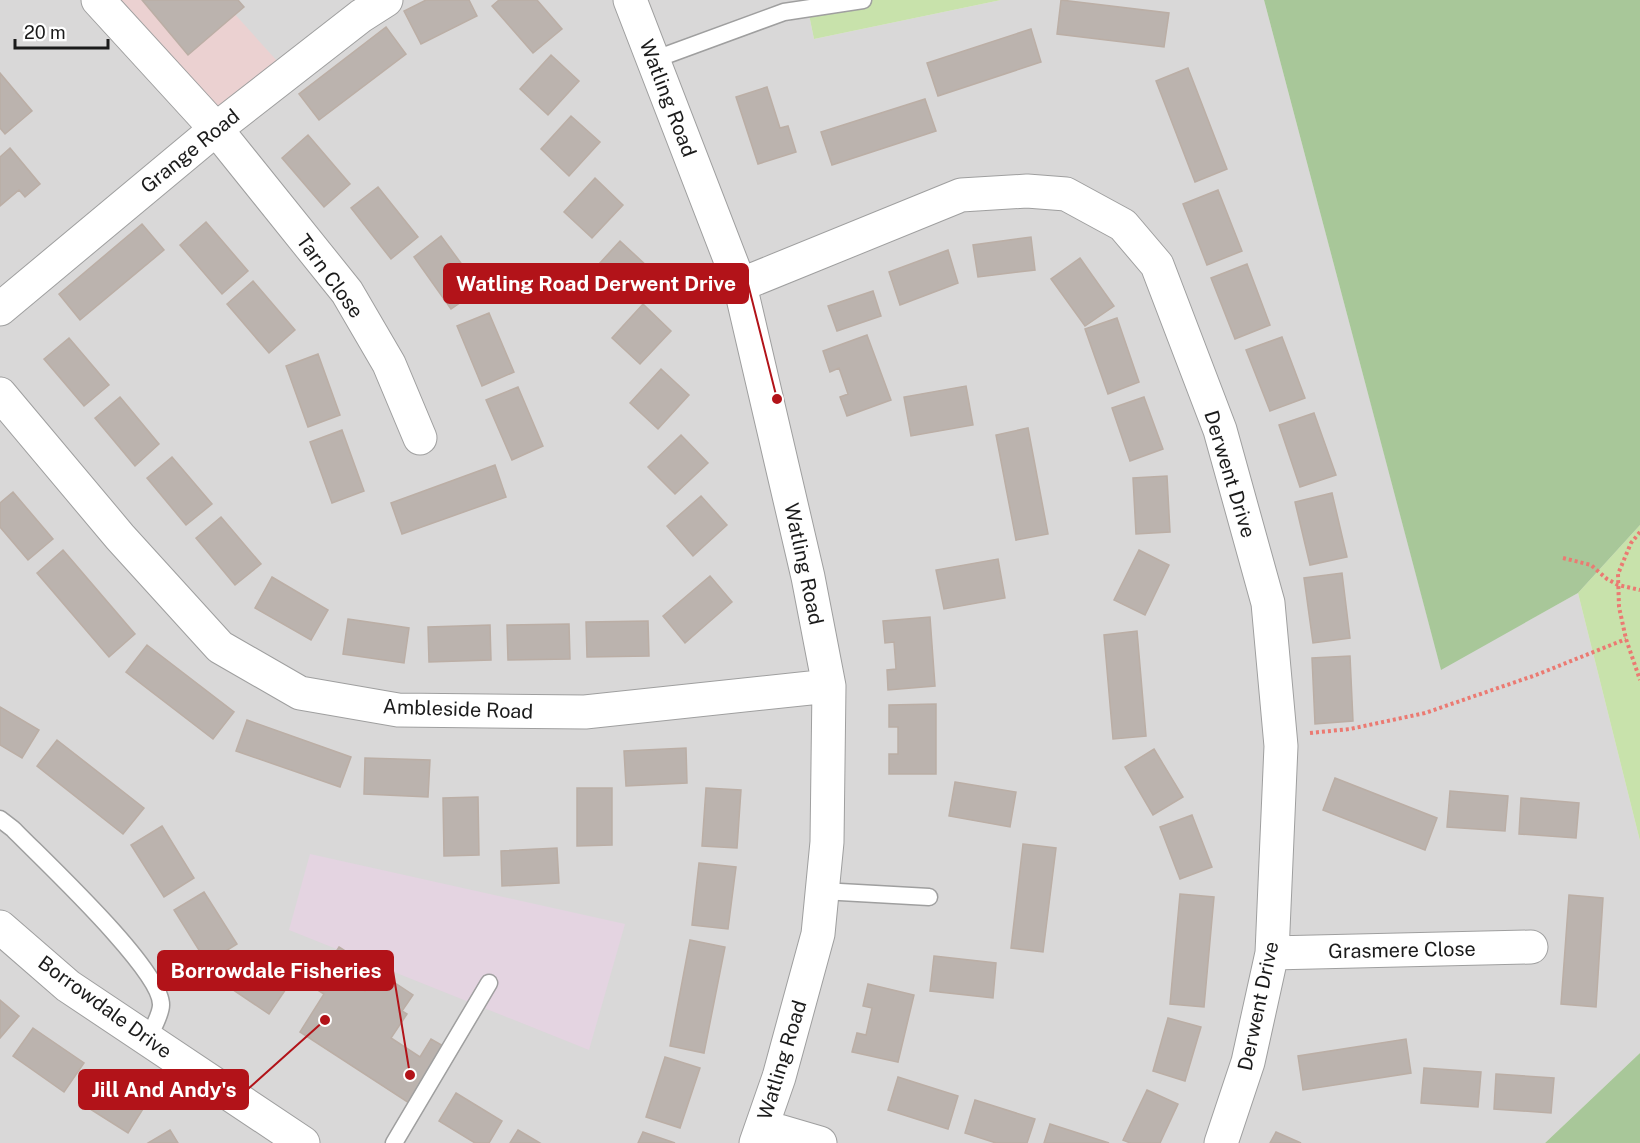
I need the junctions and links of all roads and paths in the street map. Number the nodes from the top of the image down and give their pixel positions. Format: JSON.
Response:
{"nodes":[{"id":1,"x":98,"y":0,"type":"edge"},
{"id":2,"x":386,"y":0,"type":"edge"},
{"id":3,"x":630,"y":0,"type":"edge"},
{"id":4,"x":863,"y":0,"type":"edge"},
{"id":5,"x":783,"y":6,"type":"edge"},
{"id":6,"x":653,"y":60,"type":"junction"},
{"id":7,"x":216,"y":129,"type":"junction"},
{"id":8,"x":740,"y":285,"type":"junction"},
{"id":9,"x":0,"y":309,"type":"edge"},
{"id":10,"x":0,"y":394,"type":"edge"},
{"id":11,"x":420,"y":438,"type":"dead end"},
{"id":12,"x":1640,"y":532,"type":"edge"},
{"id":13,"x":1563,"y":558,"type":"dead end"},
{"id":14,"x":1618,"y":585,"type":"junction"},
{"id":15,"x":1640,"y":590,"type":"edge"},
{"id":16,"x":1626,"y":639,"type":"junction"},
{"id":17,"x":1640,"y":680,"type":"edge"},
{"id":18,"x":828,"y":686,"type":"junction"},
{"id":19,"x":1280,"y":737,"type":"junction"},
{"id":20,"x":0,"y":819,"type":"edge"},
{"id":21,"x":822,"y":891,"type":"junction"},
{"id":22,"x":929,"y":897,"type":"dead end"},
{"id":23,"x":0,"y":927,"type":"edge"},
{"id":24,"x":1531,"y":947,"type":"dead end"},
{"id":25,"x":1272,"y":953,"type":"junction"},
{"id":26,"x":489,"y":984,"type":"dead end"},
{"id":27,"x":148,"y":1039,"type":"junction"},
{"id":28,"x":759,"y":1135,"type":"edge"},
{"id":29,"x":303,"y":1143,"type":"edge"},
{"id":30,"x":394,"y":1143,"type":"edge"},
{"id":31,"x":820,"y":1143,"type":"edge"},
{"id":32,"x":1221,"y":1143,"type":"edge"}],
"edges":[{"from":1,"to":7,"type":"street","name":"Tarn Close"},
{"from":2,"to":7,"type":"street","name":"Grange Road"},
{"from":3,"to":6,"type":"street","name":"Watling Road"},
{"from":4,"to":5,"type":"lane"},
{"from":5,"to":6,"type":"lane"},
{"from":6,"to":8,"type":"street","name":"Watling Road"},
{"from":7,"to":9,"type":"street","name":"Grange Road"},
{"from":7,"to":11,"type":"street","name":"Tarn Close"},
{"from":8,"to":18,"type":"street","name":"Watling Road"},
{"from":8,"to":19,"type":"street","name":"Derwent Drive"},
{"from":10,"to":18,"type":"street","name":"Ambleside Road"},
{"from":12,"to":14,"type":"path"},
{"from":13,"to":14,"type":"path"},
{"from":14,"to":15,"type":"path"},
{"from":14,"to":16,"type":"path"},
{"from":16,"to":17,"type":"path"},
{"from":16,"to":19,"type":"path"},
{"from":18,"to":21,"type":"street","name":"Watling Road"},
{"from":19,"to":25,"type":"street","name":"Derwent Drive"},
{"from":20,"to":27,"type":"lane"},
{"from":21,"to":22,"type":"lane"},
{"from":21,"to":28,"type":"street","name":"Watling Road"},
{"from":23,"to":27,"type":"street","name":"Borrowdale Drive"},
{"from":24,"to":25,"type":"street","name":"Grasmere Close"},
{"from":25,"to":32,"type":"street","name":"Derwent Drive"},
{"from":26,"to":30,"type":"lane"},
{"from":27,"to":29,"type":"street","name":"Borrowdale Drive"},
{"from":28,"to":31,"type":"street"}]}
